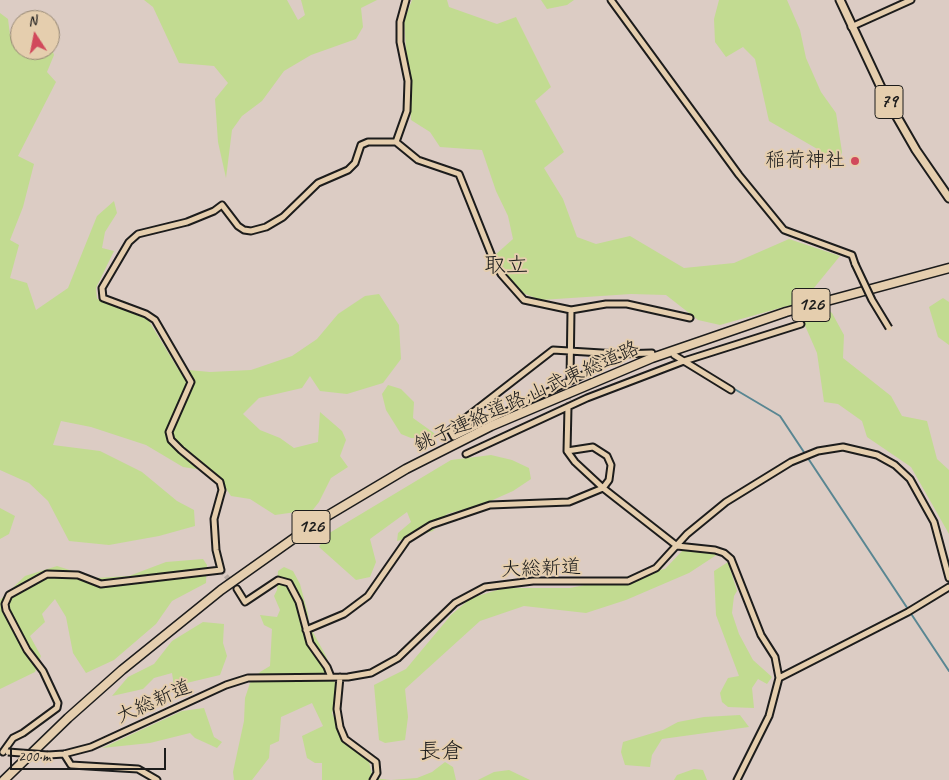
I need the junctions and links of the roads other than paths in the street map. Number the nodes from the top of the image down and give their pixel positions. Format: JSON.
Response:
{"nodes":[{"id":1,"x":406,"y":0,"type":"edge"},
{"id":2,"x":611,"y":0,"type":"edge"},
{"id":3,"x":840,"y":0,"type":"edge"},
{"id":4,"x":911,"y":0,"type":"edge"},
{"id":5,"x":851,"y":27,"type":"junction"},
{"id":6,"x":396,"y":142,"type":"junction"},
{"id":7,"x":949,"y":198,"type":"edge"},
{"id":8,"x":949,"y":268,"type":"edge"},
{"id":9,"x":571,"y":310,"type":"junction"},
{"id":10,"x":690,"y":318,"type":"dead end"},
{"id":11,"x":801,"y":324,"type":"dead end"},
{"id":12,"x":889,"y":328,"type":"dead end"},
{"id":13,"x":571,"y":350,"type":"junction"},
{"id":14,"x":672,"y":352,"type":"junction"},
{"id":15,"x":652,"y":353,"type":"dead end"},
{"id":16,"x":618,"y":354,"type":"junction"},
{"id":17,"x":684,"y":361,"type":"junction"},
{"id":18,"x":570,"y":380,"type":"junction"},
{"id":19,"x":731,"y":390,"type":"dead end"},
{"id":20,"x":568,"y":407,"type":"junction"},
{"id":21,"x":567,"y":451,"type":"junction"},
{"id":22,"x":466,"y":454,"type":"dead end"},
{"id":23,"x":603,"y":488,"type":"junction"},
{"id":24,"x":677,"y":546,"type":"junction"},
{"id":25,"x":949,"y":578,"type":"edge"},
{"id":26,"x":949,"y":587,"type":"edge"},
{"id":27,"x":237,"y":589,"type":"tunnel mouth"},
{"id":28,"x":306,"y":630,"type":"junction"},
{"id":29,"x":331,"y":677,"type":"junction"},
{"id":30,"x":340,"y":677,"type":"junction"},
{"id":31,"x":779,"y":678,"type":"junction"},
{"id":32,"x":3,"y":752,"type":"edge"},
{"id":33,"x":64,"y":754,"type":"junction"},
{"id":34,"x":4,"y":780,"type":"edge"},
{"id":35,"x":157,"y":780,"type":"edge"},
{"id":36,"x":374,"y":780,"type":"edge"},
{"id":37,"x":737,"y":780,"type":"edge"}],
"edges":[{"from":1,"to":6,"type":"street"},
{"from":2,"to":12,"type":"street","bridge":true},
{"from":3,"to":5,"type":"main road","number":"79"},
{"from":4,"to":5,"type":"street"},
{"from":5,"to":7,"type":"main road","number":"79"},
{"from":6,"to":9,"type":"street"},
{"from":6,"to":32,"type":"street"},
{"from":8,"to":14,"type":"highway","name":"銚子連絡道路;山武東総道路","number":"126"},
{"from":9,"to":10,"type":"street"},
{"from":9,"to":13,"type":"street"},
{"from":11,"to":17,"type":"street"},
{"from":13,"to":16,"type":"street"},
{"from":13,"to":18,"type":"street"},
{"from":13,"to":18,"type":"street"},
{"from":14,"to":17,"type":"street"},
{"from":14,"to":34,"type":"highway","name":"銚子連絡道路;山武東総道路","number":"126"},
{"from":15,"to":16,"type":"street"},
{"from":16,"to":18,"type":"street"},
{"from":17,"to":19,"type":"street"},
{"from":17,"to":20,"type":"street"},
{"from":20,"to":21,"type":"street"},
{"from":20,"to":22,"type":"street"},
{"from":21,"to":23,"type":"street"},
{"from":21,"to":23,"type":"street"},
{"from":23,"to":24,"type":"street"},
{"from":23,"to":28,"type":"street"},
{"from":24,"to":25,"type":"street","name":"大総新道"},
{"from":24,"to":30,"type":"street","name":"大総新道"},
{"from":24,"to":31,"type":"street"},
{"from":26,"to":31,"type":"street"},
{"from":27,"to":28,"type":"street"},
{"from":28,"to":29,"type":"street"},
{"from":29,"to":30,"type":"street","name":"大総新道"},
{"from":29,"to":33,"type":"street","name":"大総新道"},
{"from":30,"to":36,"type":"street"},
{"from":31,"to":37,"type":"street"},
{"from":32,"to":33,"type":"street","name":"大総新道","bridge":true},
{"from":33,"to":35,"type":"street"}]}
